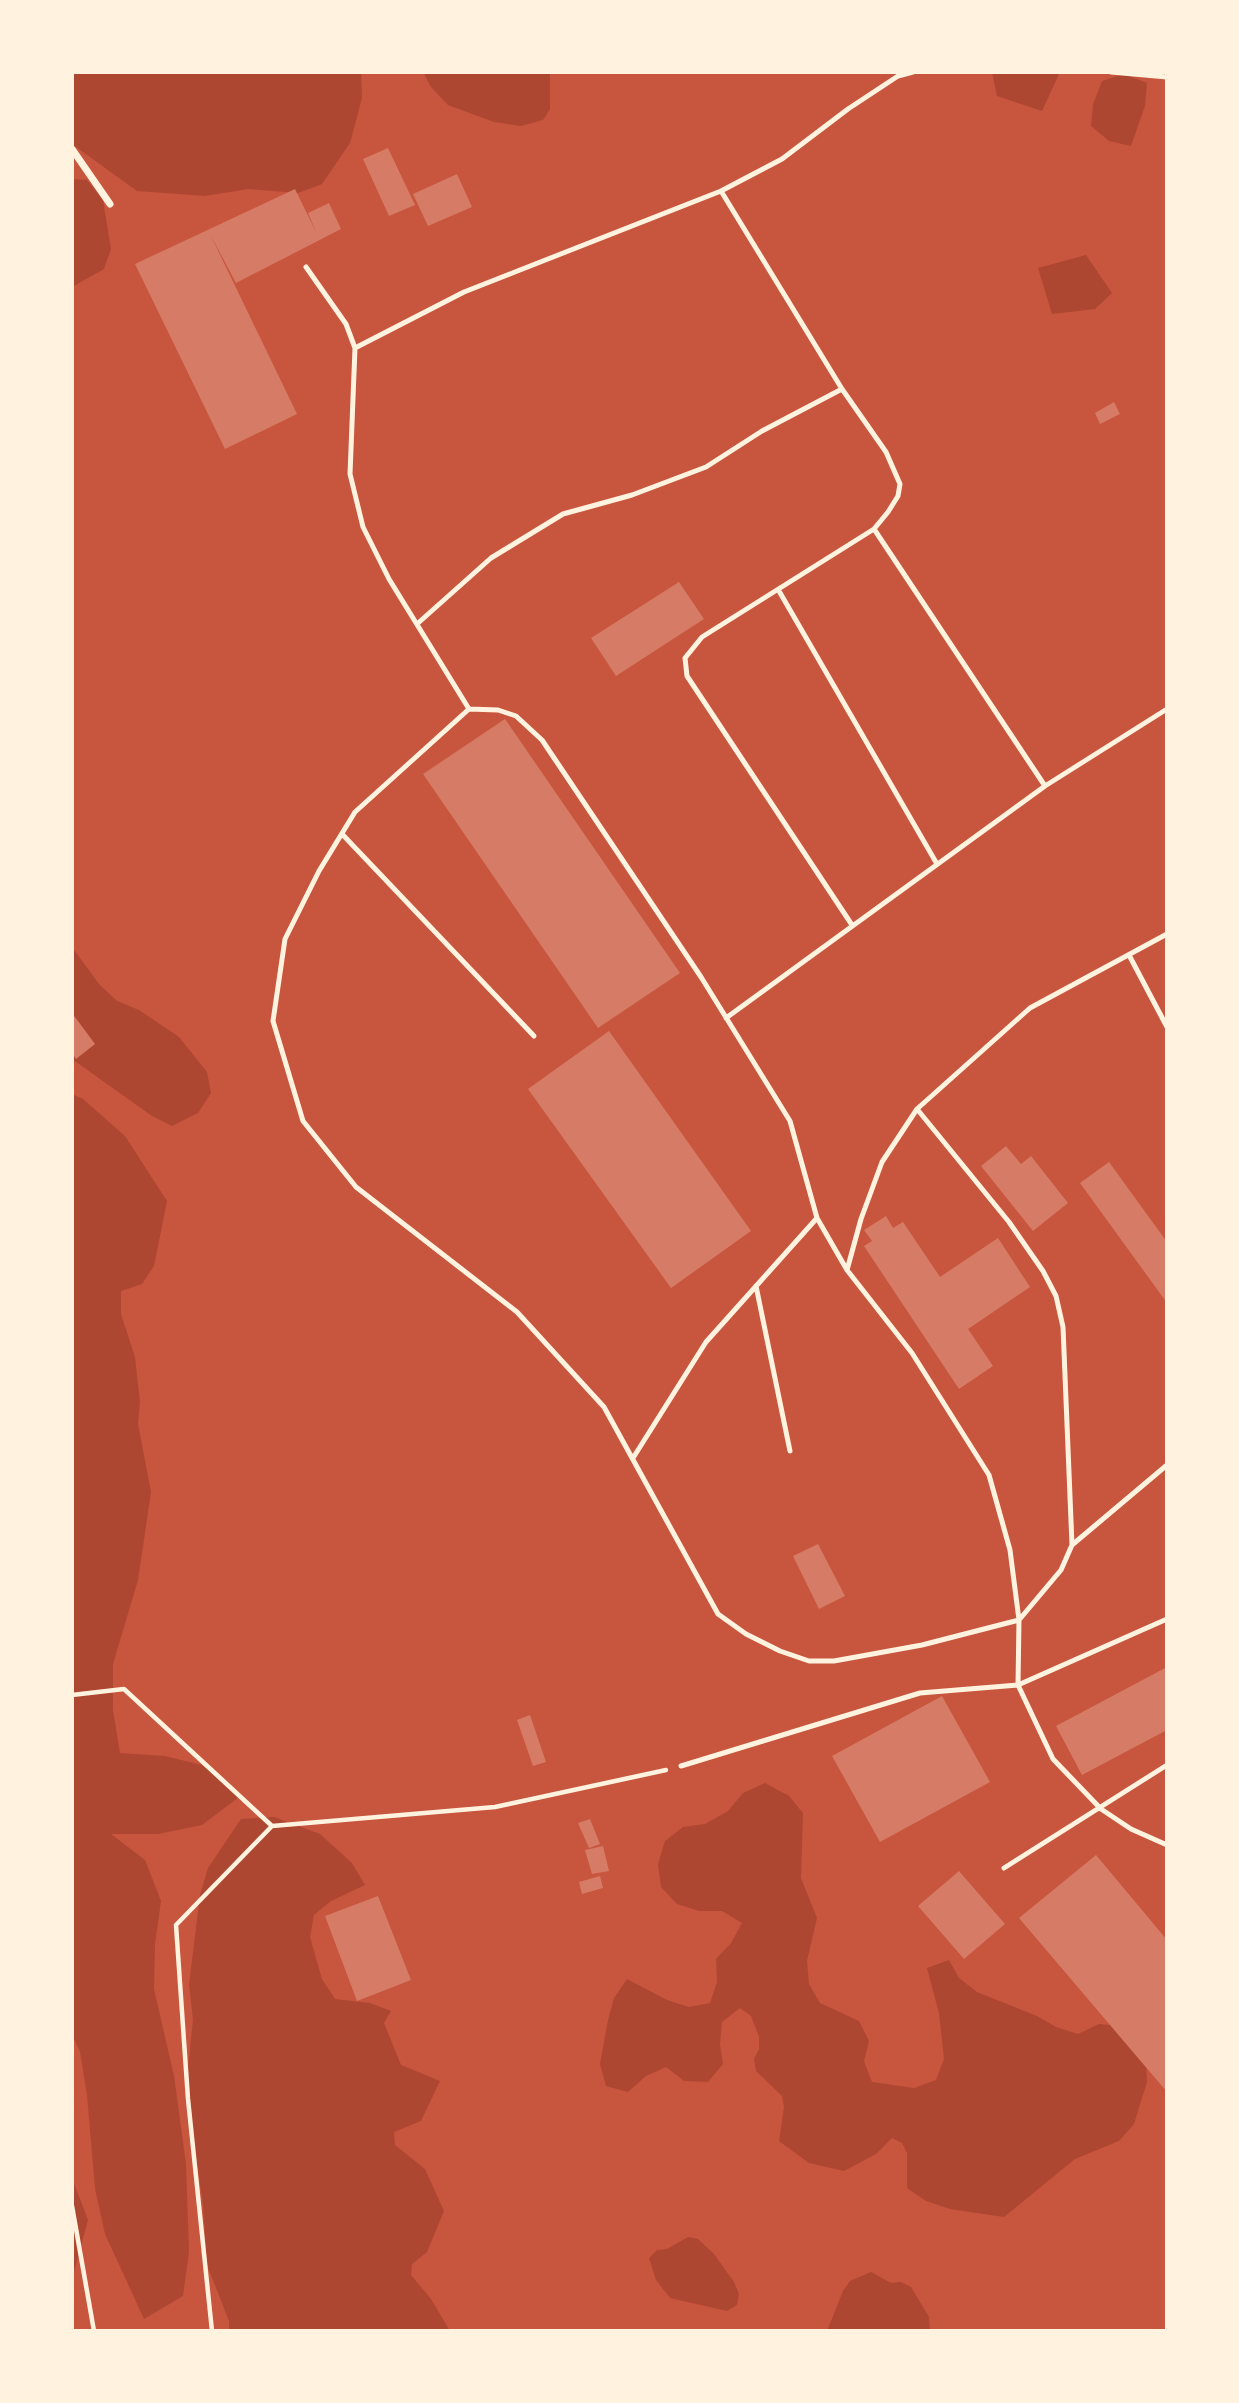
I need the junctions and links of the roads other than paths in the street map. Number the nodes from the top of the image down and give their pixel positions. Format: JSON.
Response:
{"nodes":[{"id":1,"x":913,"y":72,"type":"edge"},
{"id":2,"x":1111,"y":72,"type":"edge"},
{"id":3,"x":1167,"y":77,"type":"edge"},
{"id":4,"x":72,"y":149,"type":"edge"},
{"id":5,"x":721,"y":191,"type":"junction"},
{"id":6,"x":110,"y":204,"type":"dead end"},
{"id":7,"x":306,"y":267,"type":"dead end"},
{"id":8,"x":355,"y":348,"type":"junction"},
{"id":9,"x":842,"y":389,"type":"junction"},
{"id":10,"x":874,"y":528,"type":"junction"},
{"id":11,"x":779,"y":591,"type":"junction"},
{"id":12,"x":417,"y":624,"type":"junction"},
{"id":13,"x":469,"y":709,"type":"junction"},
{"id":14,"x":1167,"y":709,"type":"edge"},
{"id":15,"x":1045,"y":786,"type":"junction"},
{"id":16,"x":342,"y":834,"type":"junction"},
{"id":17,"x":937,"y":864,"type":"junction"},
{"id":18,"x":852,"y":925,"type":"junction"},
{"id":19,"x":1167,"y":934,"type":"edge"},
{"id":20,"x":1129,"y":954,"type":"junction"},
{"id":21,"x":726,"y":1018,"type":"junction"},
{"id":22,"x":1167,"y":1027,"type":"edge"},
{"id":23,"x":534,"y":1036,"type":"dead end"},
{"id":24,"x":917,"y":1109,"type":"junction"},
{"id":25,"x":817,"y":1218,"type":"junction"},
{"id":26,"x":847,"y":1270,"type":"junction"},
{"id":27,"x":756,"y":1286,"type":"junction"},
{"id":28,"x":789,"y":1451,"type":"dead end"},
{"id":29,"x":633,"y":1458,"type":"junction"},
{"id":30,"x":1167,"y":1465,"type":"edge"},
{"id":31,"x":1072,"y":1545,"type":"junction"},
{"id":32,"x":1019,"y":1619,"type":"junction"},
{"id":33,"x":1167,"y":1619,"type":"edge"},
{"id":34,"x":1018,"y":1685,"type":"junction"},
{"id":35,"x":1167,"y":1765,"type":"edge"},
{"id":36,"x":681,"y":1766,"type":"road end"},
{"id":37,"x":1101,"y":1809,"type":"junction"},
{"id":38,"x":1167,"y":1845,"type":"edge"},
{"id":39,"x":1004,"y":1868,"type":"dead end"}],
"edges":[{"from":1,"to":5,"type":"lane"},
{"from":2,"to":3,"type":"lane"},
{"from":4,"to":6,"type":"street"},
{"from":5,"to":8,"type":"lane"},
{"from":5,"to":9,"type":"lane"},
{"from":7,"to":8,"type":"lane"},
{"from":8,"to":12,"type":"lane"},
{"from":9,"to":10,"type":"lane"},
{"from":9,"to":12,"type":"lane"},
{"from":10,"to":11,"type":"lane"},
{"from":10,"to":15,"type":"lane"},
{"from":11,"to":17,"type":"lane"},
{"from":11,"to":18,"type":"lane"},
{"from":12,"to":13,"type":"lane"},
{"from":13,"to":16,"type":"lane"},
{"from":13,"to":21,"type":"lane"},
{"from":14,"to":15,"type":"lane"},
{"from":15,"to":17,"type":"lane"},
{"from":16,"to":23,"type":"lane"},
{"from":16,"to":29,"type":"lane"},
{"from":17,"to":18,"type":"lane"},
{"from":18,"to":21,"type":"lane"},
{"from":19,"to":20,"type":"lane"},
{"from":20,"to":22,"type":"lane"},
{"from":20,"to":24,"type":"lane"},
{"from":21,"to":25,"type":"lane"},
{"from":24,"to":26,"type":"lane"},
{"from":24,"to":31,"type":"lane"},
{"from":25,"to":26,"type":"lane"},
{"from":25,"to":27,"type":"lane"},
{"from":26,"to":32,"type":"lane"},
{"from":27,"to":28,"type":"lane"},
{"from":27,"to":29,"type":"lane"},
{"from":29,"to":32,"type":"lane"},
{"from":30,"to":31,"type":"lane"},
{"from":31,"to":32,"type":"lane"},
{"from":32,"to":34,"type":"lane"},
{"from":33,"to":34,"type":"lane"},
{"from":34,"to":36,"type":"lane"},
{"from":34,"to":37,"type":"lane"},
{"from":35,"to":37,"type":"lane"},
{"from":37,"to":38,"type":"lane"},
{"from":37,"to":39,"type":"lane"}]}
